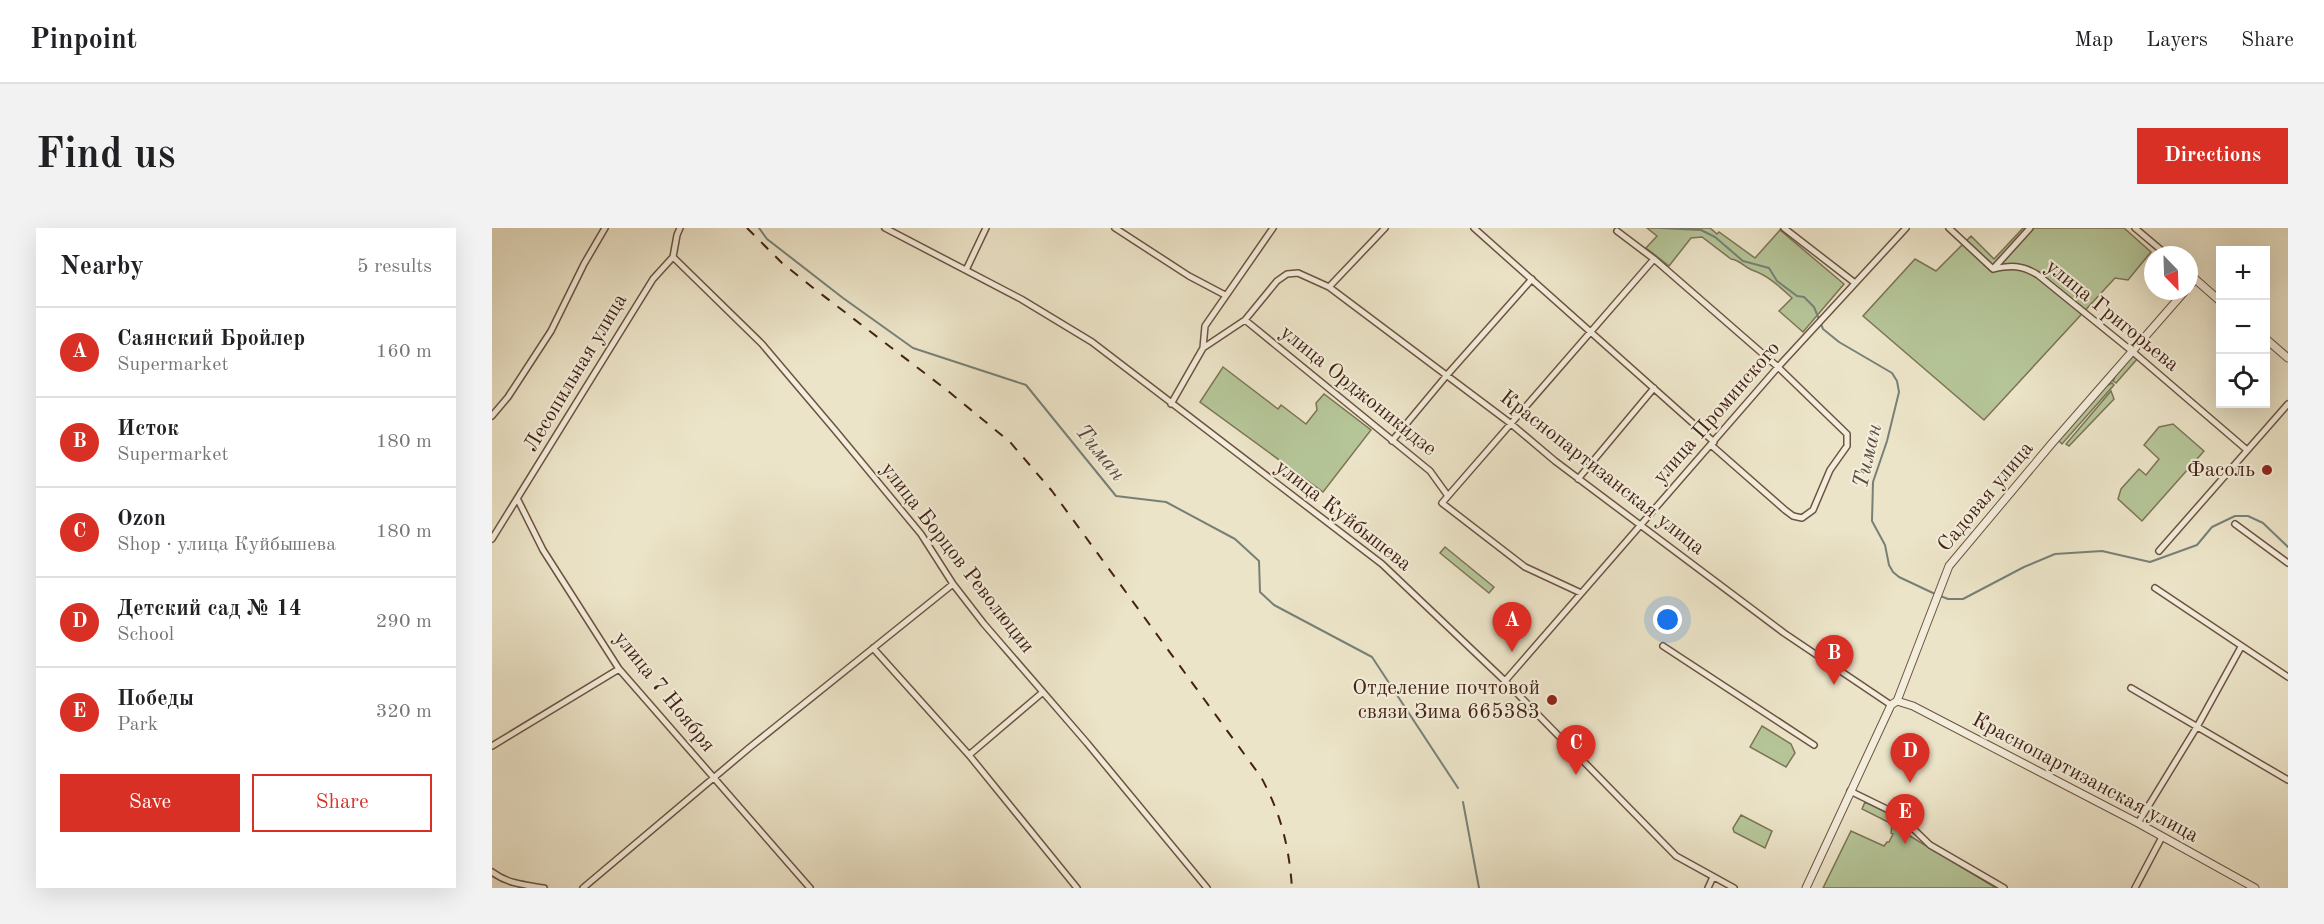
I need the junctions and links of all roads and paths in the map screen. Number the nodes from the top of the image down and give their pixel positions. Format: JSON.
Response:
{"nodes":[{"id":1,"x":605,"y":228,"type":"edge"},
{"id":2,"x":680,"y":228,"type":"edge"},
{"id":3,"x":885,"y":228,"type":"edge"},
{"id":4,"x":986,"y":228,"type":"edge"},
{"id":5,"x":1115,"y":228,"type":"edge"},
{"id":6,"x":1385,"y":228,"type":"edge"},
{"id":7,"x":1474,"y":228,"type":"edge"},
{"id":8,"x":1784,"y":228,"type":"edge"},
{"id":9,"x":1906,"y":228,"type":"edge"},
{"id":10,"x":1949,"y":228,"type":"edge"},
{"id":11,"x":2030,"y":228,"type":"edge"},
{"id":12,"x":2135,"y":228,"type":"edge"},
{"id":13,"x":1270,"y":229,"type":"edge"},
{"id":14,"x":1617,"y":231,"type":"dead end"},
{"id":15,"x":2156,"y":246,"type":"edge"},
{"id":16,"x":673,"y":257,"type":"junction"},
{"id":17,"x":1654,"y":258,"type":"junction"},
{"id":18,"x":1993,"y":269,"type":"junction"},
{"id":19,"x":966,"y":270,"type":"junction"},
{"id":20,"x":1532,"y":279,"type":"junction"},
{"id":21,"x":2198,"y":282,"type":"edge"},
{"id":22,"x":1855,"y":283,"type":"junction"},
{"id":23,"x":1329,"y":287,"type":"junction"},
{"id":24,"x":1225,"y":295,"type":"junction"},
{"id":25,"x":2177,"y":300,"type":"edge"},
{"id":26,"x":2219,"y":300,"type":"edge"},
{"id":27,"x":1245,"y":320,"type":"junction"},
{"id":28,"x":1591,"y":331,"type":"junction"},
{"id":29,"x":2270,"y":343,"type":"edge"},
{"id":30,"x":1203,"y":348,"type":"junction"},
{"id":31,"x":2133,"y":352,"type":"junction"},
{"id":32,"x":2288,"y":358,"type":"edge"},
{"id":33,"x":1779,"y":367,"type":"junction"},
{"id":34,"x":1447,"y":375,"type":"junction"},
{"id":35,"x":1654,"y":388,"type":"junction"},
{"id":36,"x":1171,"y":404,"type":"junction"},
{"id":37,"x":2288,"y":404,"type":"edge"},
{"id":38,"x":492,"y":416,"type":"edge"},
{"id":39,"x":1510,"y":423,"type":"junction"},
{"id":40,"x":1392,"y":441,"type":"junction"},
{"id":41,"x":1713,"y":443,"type":"junction"},
{"id":42,"x":2247,"y":450,"type":"junction"},
{"id":43,"x":1578,"y":479,"type":"junction"},
{"id":44,"x":1448,"y":496,"type":"junction"},
{"id":45,"x":518,"y":500,"type":"junction"},
{"id":46,"x":2235,"y":524,"type":"dead end"},
{"id":47,"x":1640,"y":525,"type":"junction"},
{"id":48,"x":492,"y":539,"type":"edge"},
{"id":49,"x":2158,"y":551,"type":"dead end"},
{"id":50,"x":2288,"y":563,"type":"edge"},
{"id":51,"x":953,"y":584,"type":"junction"},
{"id":52,"x":2154,"y":588,"type":"dead end"},
{"id":53,"x":1581,"y":593,"type":"junction"},
{"id":54,"x":1663,"y":646,"type":"dead end"},
{"id":55,"x":2241,"y":647,"type":"junction"},
{"id":56,"x":873,"y":648,"type":"junction"},
{"id":57,"x":619,"y":669,"type":"junction"},
{"id":58,"x":2288,"y":677,"type":"edge"},
{"id":59,"x":1505,"y":681,"type":"junction"},
{"id":60,"x":2131,"y":688,"type":"dead end"},
{"id":61,"x":1043,"y":692,"type":"junction"},
{"id":62,"x":1894,"y":703,"type":"junction"},
{"id":63,"x":2198,"y":725,"type":"junction"},
{"id":64,"x":1814,"y":745,"type":"dead end"},
{"id":65,"x":492,"y":746,"type":"edge"},
{"id":66,"x":969,"y":755,"type":"junction"},
{"id":67,"x":714,"y":778,"type":"junction"},
{"id":68,"x":2288,"y":780,"type":"edge"},
{"id":69,"x":1850,"y":791,"type":"junction"},
{"id":70,"x":2138,"y":823,"type":"junction"},
{"id":71,"x":2162,"y":837,"type":"junction"},
{"id":72,"x":492,"y":872,"type":"edge"},
{"id":73,"x":1713,"y":877,"type":"junction"},
{"id":74,"x":544,"y":888,"type":"edge"},
{"id":75,"x":583,"y":888,"type":"edge"},
{"id":76,"x":810,"y":888,"type":"edge"},
{"id":77,"x":1077,"y":888,"type":"edge"},
{"id":78,"x":1207,"y":888,"type":"edge"},
{"id":79,"x":1708,"y":888,"type":"edge"},
{"id":80,"x":1734,"y":888,"type":"edge"},
{"id":81,"x":1806,"y":888,"type":"edge"},
{"id":82,"x":2004,"y":888,"type":"edge"},
{"id":83,"x":2135,"y":888,"type":"edge"},
{"id":84,"x":2255,"y":888,"type":"edge"}],
"edges":[{"from":1,"to":38,"type":"street"},
{"from":2,"to":16,"type":"street"},
{"from":3,"to":19,"type":"street","name":"улица Куйбышева"},
{"from":4,"to":19,"type":"street"},
{"from":5,"to":24,"type":"street"},
{"from":6,"to":23,"type":"street"},
{"from":7,"to":20,"type":"street"},
{"from":8,"to":22,"type":"street"},
{"from":9,"to":22,"type":"street"},
{"from":10,"to":18,"type":"street"},
{"from":11,"to":18,"type":"street"},
{"from":12,"to":15,"type":"street"},
{"from":13,"to":24,"type":"street"},
{"from":14,"to":17,"type":"street"},
{"from":16,"to":45,"type":"street","name":"Лесопильная улица"},
{"from":16,"to":51,"type":"street","name":"улица Борцов Революции"},
{"from":17,"to":28,"type":"street"},
{"from":17,"to":33,"type":"street"},
{"from":18,"to":31,"type":"street","name":"улица Григорьева"},
{"from":19,"to":36,"type":"street","name":"улица Куйбышева"},
{"from":20,"to":28,"type":"street"},
{"from":20,"to":34,"type":"street"},
{"from":21,"to":26,"type":"street"},
{"from":22,"to":33,"type":"street","name":"улица Проминского"},
{"from":23,"to":27,"type":"street","name":"Краснопартизанская улица"},
{"from":23,"to":34,"type":"street","name":"Краснопартизанская улица"},
{"from":24,"to":30,"type":"street"},
{"from":25,"to":31,"type":"street","name":"Садовая улица"},
{"from":27,"to":30,"type":"street"},
{"from":27,"to":40,"type":"street","name":"улица Орджоникидзе"},
{"from":28,"to":35,"type":"street"},
{"from":28,"to":39,"type":"street"},
{"from":29,"to":32,"type":"street"},
{"from":30,"to":36,"type":"street"},
{"from":31,"to":42,"type":"street","name":"улица Григорьева"},
{"from":31,"to":62,"type":"street","name":"Садовая улица"},
{"from":33,"to":41,"type":"street","name":"улица Проминского"},
{"from":33,"to":41,"type":"street"},
{"from":34,"to":39,"type":"street","name":"Краснопартизанская улица"},
{"from":34,"to":40,"type":"street"},
{"from":35,"to":41,"type":"street"},
{"from":35,"to":43,"type":"street"},
{"from":36,"to":59,"type":"street","name":"улица Куйбышева"},
{"from":37,"to":42,"type":"street"},
{"from":39,"to":43,"type":"street","name":"Краснопартизанская улица"},
{"from":39,"to":44,"type":"street"},
{"from":40,"to":44,"type":"street","name":"улица Орджоникидзе"},
{"from":41,"to":47,"type":"street","name":"улица Проминского"},
{"from":42,"to":49,"type":"street"},
{"from":43,"to":47,"type":"street","name":"Краснопартизанская улица"},
{"from":44,"to":53,"type":"street","name":"улица Орджоникидзе"},
{"from":45,"to":48,"type":"street","name":"Лесопильная улица"},
{"from":45,"to":57,"type":"street","name":"улица 7 Ноября"},
{"from":46,"to":50,"type":"street"},
{"from":47,"to":53,"type":"street","name":"улица Проминского"},
{"from":47,"to":62,"type":"street","name":"Краснопартизанская улица"},
{"from":51,"to":56,"type":"street"},
{"from":51,"to":61,"type":"street","name":"улица Борцов Революции"},
{"from":52,"to":55,"type":"street"},
{"from":53,"to":59,"type":"street","name":"улица Проминского"},
{"from":54,"to":64,"type":"street"},
{"from":55,"to":58,"type":"street"},
{"from":55,"to":63,"type":"street"},
{"from":56,"to":66,"type":"street"},
{"from":56,"to":67,"type":"street"},
{"from":57,"to":65,"type":"street"},
{"from":57,"to":67,"type":"street","name":"улица 7 Ноября"},
{"from":59,"to":73,"type":"street","name":"улица Куйбышева"},
{"from":60,"to":63,"type":"street"},
{"from":61,"to":66,"type":"street"},
{"from":61,"to":78,"type":"street","name":"улица Борцов Революции"},
{"from":62,"to":69,"type":"street","name":"Садовая улица"},
{"from":62,"to":70,"type":"street","name":"Краснопартизанская улица"},
{"from":63,"to":68,"type":"street"},
{"from":63,"to":70,"type":"street"},
{"from":66,"to":77,"type":"street"},
{"from":67,"to":75,"type":"street"},
{"from":67,"to":76,"type":"street","name":"улица 7 Ноября"},
{"from":69,"to":81,"type":"street","name":"Садовая улица"},
{"from":69,"to":82,"type":"street"},
{"from":70,"to":71,"type":"street","name":"Краснопартизанская улица"},
{"from":71,"to":83,"type":"street"},
{"from":71,"to":84,"type":"street","name":"Краснопартизанская улица"},
{"from":72,"to":74,"type":"street"},
{"from":73,"to":79,"type":"street"},
{"from":73,"to":80,"type":"street","name":"улица Куйбышева"}]}
